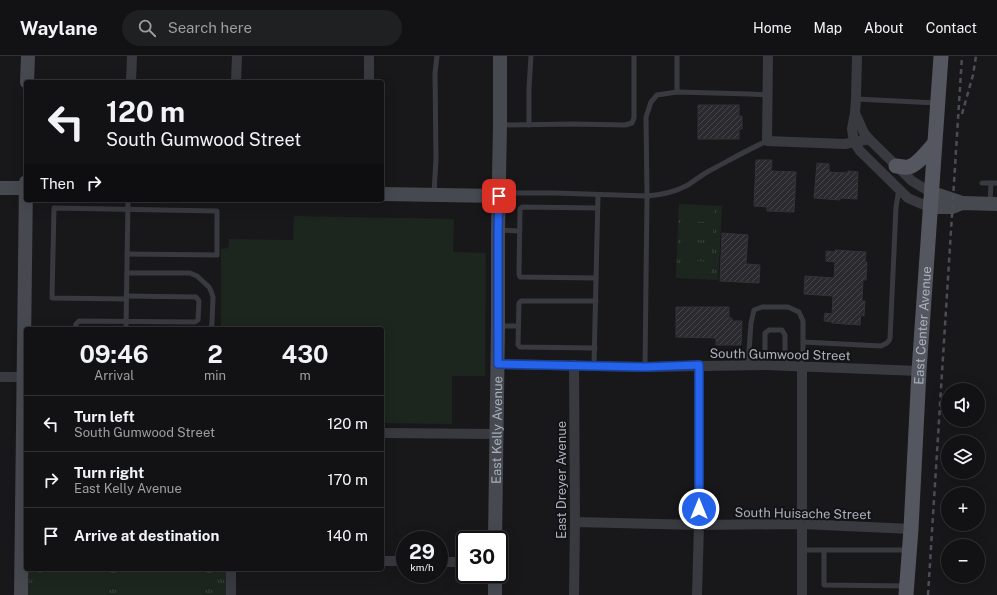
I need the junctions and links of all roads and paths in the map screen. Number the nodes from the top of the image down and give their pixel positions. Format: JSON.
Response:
{"nodes":[{"id":1,"x":28,"y":56,"type":"edge"},
{"id":2,"x":132,"y":56,"type":"edge"},
{"id":3,"x":237,"y":56,"type":"edge"},
{"id":4,"x":369,"y":56,"type":"edge"},
{"id":5,"x":437,"y":56,"type":"edge"},
{"id":6,"x":500,"y":56,"type":"edge"},
{"id":7,"x":531,"y":56,"type":"edge"},
{"id":8,"x":634,"y":56,"type":"edge"},
{"id":9,"x":678,"y":56,"type":"edge"},
{"id":10,"x":768,"y":56,"type":"edge"},
{"id":11,"x":857,"y":56,"type":"edge"},
{"id":12,"x":941,"y":56,"type":"edge"},
{"id":13,"x":27,"y":80,"type":"edge"},
{"id":14,"x":131,"y":80,"type":"edge"},
{"id":15,"x":236,"y":80,"type":"edge"},
{"id":16,"x":369,"y":80,"type":"edge"},
{"id":17,"x":677,"y":92,"type":"junction"},
{"id":18,"x":767,"y":95,"type":"junction"},
{"id":19,"x":856,"y":99,"type":"junction"},
{"id":20,"x":937,"y":103,"type":"junction"},
{"id":21,"x":855,"y":113,"type":"junction"},
{"id":22,"x":500,"y":125,"type":"junction"},
{"id":23,"x":529,"y":125,"type":"junction"},
{"id":24,"x":869,"y":139,"type":"junction"},
{"id":25,"x":767,"y":141,"type":"junction"},
{"id":26,"x":854,"y":142,"type":"junction"},
{"id":27,"x":934,"y":144,"type":"junction"},
{"id":28,"x":896,"y":166,"type":"junction"},
{"id":29,"x":982,"y":183,"type":"dead end"},
{"id":30,"x":991,"y":183,"type":"junction"},
{"id":31,"x":997,"y":183,"type":"edge"},
{"id":32,"x":0,"y":188,"type":"edge"},
{"id":33,"x":24,"y":188,"type":"edge"},
{"id":34,"x":899,"y":188,"type":"junction"},
{"id":35,"x":384,"y":194,"type":"edge"},
{"id":36,"x":434,"y":195,"type":"junction"},
{"id":37,"x":598,"y":195,"type":"junction"},
{"id":38,"x":499,"y":196,"type":"junction"},
{"id":39,"x":647,"y":196,"type":"junction"},
{"id":40,"x":931,"y":200,"type":"junction"},
{"id":41,"x":26,"y":202,"type":"edge"},
{"id":42,"x":128,"y":202,"type":"edge"},
{"id":43,"x":994,"y":204,"type":"edge"},
{"id":44,"x":597,"y":208,"type":"junction"},
{"id":45,"x":127,"y":209,"type":"junction"},
{"id":46,"x":498,"y":230,"type":"junction"},
{"id":47,"x":520,"y":231,"type":"junction"},
{"id":48,"x":127,"y":254,"type":"junction"},
{"id":49,"x":127,"y":273,"type":"junction"},
{"id":50,"x":596,"y":278,"type":"junction"},
{"id":51,"x":126,"y":297,"type":"junction"},
{"id":52,"x":596,"y":301,"type":"junction"},
{"id":53,"x":126,"y":322,"type":"junction"},
{"id":54,"x":518,"y":326,"type":"junction"},
{"id":55,"x":25,"y":327,"type":"edge"},
{"id":56,"x":76,"y":327,"type":"edge"},
{"id":57,"x":126,"y":327,"type":"edge"},
{"id":58,"x":211,"y":327,"type":"edge"},
{"id":59,"x":498,"y":327,"type":"junction"},
{"id":60,"x":803,"y":342,"type":"junction"},
{"id":61,"x":595,"y":348,"type":"junction"},
{"id":62,"x":498,"y":364,"type":"junction"},
{"id":63,"x":574,"y":365,"type":"junction"},
{"id":64,"x":594,"y":365,"type":"junction"},
{"id":65,"x":699,"y":365,"type":"junction"},
{"id":66,"x":748,"y":365,"type":"junction"},
{"id":67,"x":764,"y":365,"type":"junction"},
{"id":68,"x":785,"y":365,"type":"junction"},
{"id":69,"x":802,"y":366,"type":"junction"},
{"id":70,"x":645,"y":367,"type":"junction"},
{"id":71,"x":919,"y":371,"type":"junction"},
{"id":72,"x":0,"y":377,"type":"edge"},
{"id":73,"x":24,"y":377,"type":"edge"},
{"id":74,"x":384,"y":433,"type":"edge"},
{"id":75,"x":496,"y":434,"type":"junction"},
{"id":76,"x":575,"y":522,"type":"junction"},
{"id":77,"x":802,"y":524,"type":"junction"},
{"id":78,"x":699,"y":525,"type":"junction"},
{"id":79,"x":911,"y":529,"type":"junction"},
{"id":80,"x":496,"y":531,"type":"edge"},
{"id":81,"x":802,"y":550,"type":"junction"},
{"id":82,"x":824,"y":550,"type":"junction"},
{"id":83,"x":909,"y":550,"type":"junction"},
{"id":84,"x":384,"y":561,"type":"edge"},
{"id":85,"x":396,"y":561,"type":"edge"},
{"id":86,"x":24,"y":567,"type":"edge"},
{"id":87,"x":231,"y":571,"type":"edge"},
{"id":88,"x":495,"y":583,"type":"edge"},
{"id":89,"x":906,"y":590,"type":"edge"},
{"id":90,"x":21,"y":595,"type":"edge"},
{"id":91,"x":231,"y":595,"type":"edge"},
{"id":92,"x":495,"y":595,"type":"edge"},
{"id":93,"x":574,"y":595,"type":"edge"},
{"id":94,"x":697,"y":595,"type":"edge"},
{"id":95,"x":802,"y":595,"type":"edge"}],
"edges":[{"from":1,"to":13,"type":"street"},
{"from":2,"to":14,"type":"street"},
{"from":3,"to":15,"type":"street"},
{"from":4,"to":16,"type":"street"},
{"from":5,"to":36,"type":"lane"},
{"from":6,"to":22,"type":"street","name":"East Kelly Avenue"},
{"from":7,"to":23,"type":"lane"},
{"from":8,"to":23,"type":"lane"},
{"from":9,"to":17,"type":"lane"},
{"from":10,"to":18,"type":"street"},
{"from":11,"to":19,"type":"street"},
{"from":12,"to":20,"type":"main road","name":"East Center Avenue"},
{"from":17,"to":18,"type":"lane"},
{"from":17,"to":39,"type":"lane"},
{"from":18,"to":25,"type":"street"},
{"from":19,"to":20,"type":"lane"},
{"from":19,"to":21,"type":"street"},
{"from":20,"to":27,"type":"main road","name":"East Center Avenue"},
{"from":21,"to":24,"type":"street"},
{"from":21,"to":26,"type":"street"},
{"from":22,"to":23,"type":"lane"},
{"from":22,"to":38,"type":"street","name":"East Kelly Avenue"},
{"from":24,"to":26,"type":"street"},
{"from":24,"to":28,"type":"street"},
{"from":25,"to":26,"type":"street"},
{"from":25,"to":39,"type":"lane"},
{"from":26,"to":34,"type":"street"},
{"from":27,"to":28,"type":"main road"},
{"from":27,"to":40,"type":"main road","name":"East Center Avenue"},
{"from":28,"to":40,"type":"street"},
{"from":29,"to":30,"type":"lane"},
{"from":30,"to":31,"type":"lane"},
{"from":30,"to":43,"type":"lane"},
{"from":32,"to":33,"type":"street"},
{"from":34,"to":40,"type":"street"},
{"from":34,"to":60,"type":"lane"},
{"from":35,"to":36,"type":"street"},
{"from":36,"to":38,"type":"street"},
{"from":37,"to":38,"type":"lane"},
{"from":37,"to":39,"type":"lane"},
{"from":37,"to":44,"type":"lane"},
{"from":38,"to":46,"type":"street","name":"East Kelly Avenue"},
{"from":39,"to":70,"type":"lane"},
{"from":40,"to":43,"type":"street"},
{"from":40,"to":71,"type":"main road","name":"East Center Avenue"},
{"from":41,"to":55,"type":"street"},
{"from":42,"to":45,"type":"lane"},
{"from":44,"to":47,"type":"lane"},
{"from":44,"to":50,"type":"lane"},
{"from":45,"to":48,"type":"lane"},
{"from":45,"to":48,"type":"lane"},
{"from":45,"to":51,"type":"lane"},
{"from":46,"to":47,"type":"lane"},
{"from":46,"to":59,"type":"street","name":"East Kelly Avenue"},
{"from":47,"to":50,"type":"lane"},
{"from":48,"to":49,"type":"lane"},
{"from":49,"to":51,"type":"lane"},
{"from":49,"to":58,"type":"lane"},
{"from":50,"to":52,"type":"lane"},
{"from":51,"to":53,"type":"lane"},
{"from":51,"to":53,"type":"lane"},
{"from":52,"to":54,"type":"lane"},
{"from":52,"to":61,"type":"lane"},
{"from":53,"to":56,"type":"lane"},
{"from":53,"to":57,"type":"lane"},
{"from":54,"to":59,"type":"lane"},
{"from":54,"to":61,"type":"lane"},
{"from":59,"to":62,"type":"street","name":"East Kelly Avenue"},
{"from":60,"to":66,"type":"lane"},
{"from":60,"to":69,"type":"lane"},
{"from":61,"to":64,"type":"lane"},
{"from":62,"to":63,"type":"street","name":"South Gumwood Street"},
{"from":62,"to":75,"type":"street","name":"East Kelly Avenue"},
{"from":63,"to":64,"type":"street","name":"South Gumwood Street"},
{"from":63,"to":76,"type":"street","name":"East Dreyer Avenue"},
{"from":64,"to":70,"type":"street","name":"South Gumwood Street"},
{"from":65,"to":66,"type":"street","name":"South Gumwood Street"},
{"from":65,"to":70,"type":"street","name":"South Gumwood Street"},
{"from":65,"to":78,"type":"street"},
{"from":66,"to":67,"type":"street","name":"South Gumwood Street"},
{"from":67,"to":68,"type":"street","name":"South Gumwood Street"},
{"from":67,"to":68,"type":"lane"},
{"from":68,"to":69,"type":"street","name":"South Gumwood Street"},
{"from":69,"to":71,"type":"street","name":"South Gumwood Street"},
{"from":69,"to":77,"type":"street"},
{"from":71,"to":79,"type":"main road","name":"East Center Avenue"},
{"from":72,"to":73,"type":"street"},
{"from":74,"to":75,"type":"street"},
{"from":75,"to":80,"type":"street","name":"East Kelly Avenue"},
{"from":76,"to":78,"type":"street","name":"South Huisache Street"},
{"from":76,"to":93,"type":"street","name":"East Dreyer Avenue"},
{"from":77,"to":78,"type":"street","name":"South Huisache Street"},
{"from":77,"to":79,"type":"street","name":"South Huisache Street"},
{"from":77,"to":81,"type":"street"},
{"from":78,"to":94,"type":"street"},
{"from":79,"to":83,"type":"main road","name":"East Center Avenue"},
{"from":81,"to":82,"type":"lane"},
{"from":81,"to":95,"type":"street"},
{"from":82,"to":83,"type":"lane"},
{"from":82,"to":89,"type":"lane"},
{"from":83,"to":89,"type":"main road","name":"East Center Avenue"},
{"from":84,"to":85,"type":"street"},
{"from":86,"to":90,"type":"street"},
{"from":87,"to":91,"type":"street"},
{"from":88,"to":92,"type":"street"}]}
